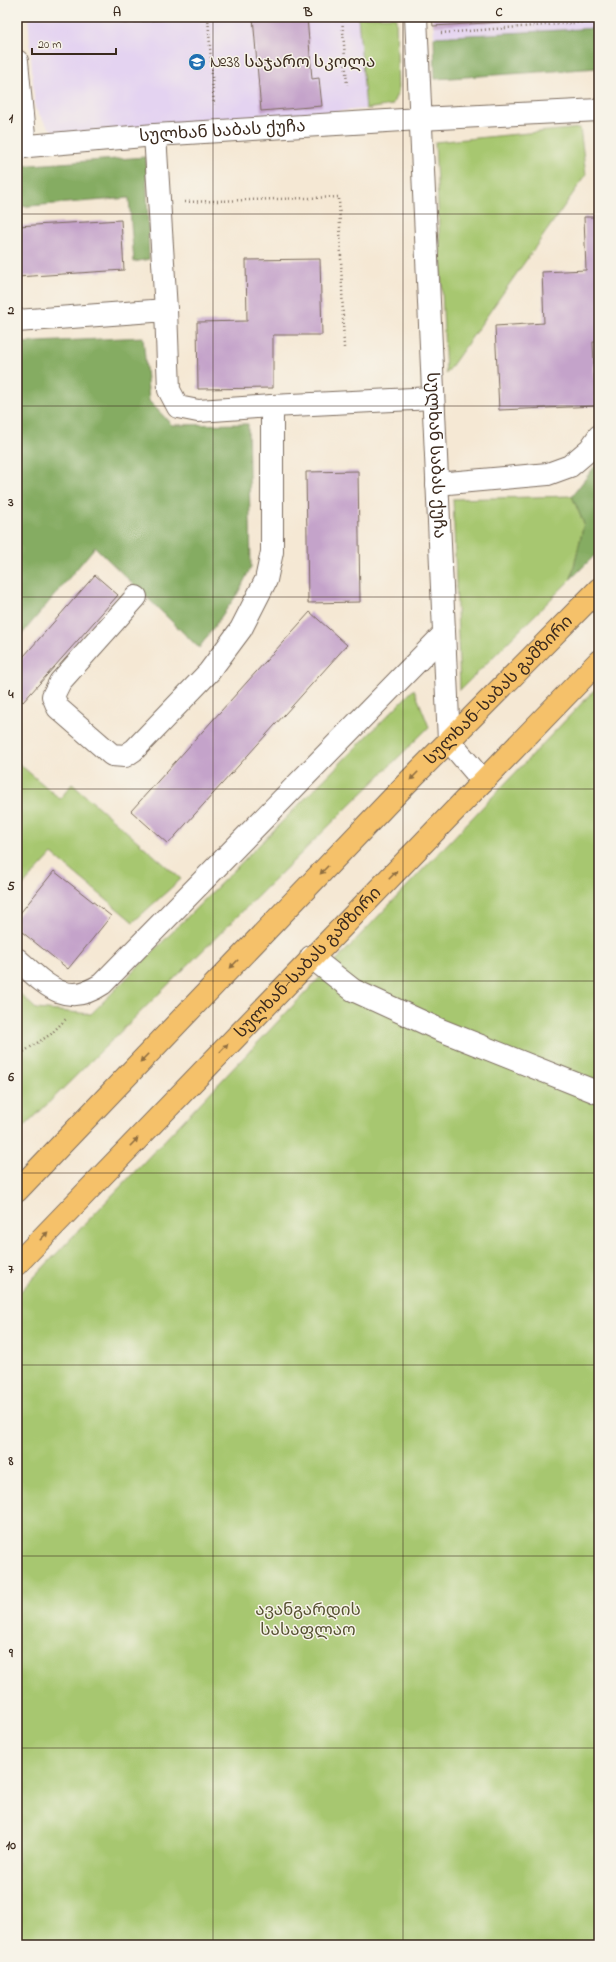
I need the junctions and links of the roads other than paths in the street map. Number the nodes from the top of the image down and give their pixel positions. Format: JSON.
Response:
{"nodes":[{"id":1,"x":416,"y":26,"type":"edge"},
{"id":2,"x":17,"y":61,"type":"edge"},
{"id":3,"x":599,"y":110,"type":"edge"},
{"id":4,"x":420,"y":119,"type":"junction"},
{"id":5,"x":155,"y":135,"type":"junction"},
{"id":6,"x":21,"y":147,"type":"edge"},
{"id":7,"x":166,"y":310,"type":"junction"},
{"id":8,"x":17,"y":321,"type":"edge"},
{"id":9,"x":433,"y":398,"type":"junction"},
{"id":10,"x":272,"y":406,"type":"junction"},
{"id":11,"x":599,"y":436,"type":"edge"},
{"id":12,"x":437,"y":484,"type":"junction"},
{"id":13,"x":599,"y":589,"type":"edge"},
{"id":14,"x":136,"y":597,"type":"dead end"},
{"id":15,"x":444,"y":634,"type":"junction"},
{"id":16,"x":599,"y":661,"type":"edge"},
{"id":17,"x":449,"y":741,"type":"junction"},
{"id":18,"x":483,"y":781,"type":"junction"},
{"id":19,"x":312,"y":957,"type":"junction"},
{"id":20,"x":17,"y":959,"type":"edge"},
{"id":21,"x":599,"y":1093,"type":"edge"},
{"id":22,"x":17,"y":1191,"type":"edge"},
{"id":23,"x":17,"y":1264,"type":"edge"}],
"edges":[{"from":1,"to":4,"type":"street","name":"სულხან საბას ქუჩა"},
{"from":2,"to":6,"type":"street","name":"სულხან საბას ქუჩა"},
{"from":3,"to":4,"type":"street","name":"სულხან საბას ქუჩა"},
{"from":4,"to":5,"type":"street","name":"სულხან საბას ქუჩა"},
{"from":4,"to":9,"type":"street","name":"სულხან საბას ქუჩა"},
{"from":5,"to":6,"type":"street","name":"სულხან საბას ქუჩა"},
{"from":5,"to":7,"type":"street"},
{"from":7,"to":8,"type":"street"},
{"from":7,"to":10,"type":"street"},
{"from":9,"to":10,"type":"street"},
{"from":9,"to":12,"type":"street","name":"სულხან საბას ქუჩა"},
{"from":10,"to":14,"type":"street"},
{"from":11,"to":12,"type":"street"},
{"from":12,"to":15,"type":"street","name":"სულხან საბას ქუჩა"},
{"from":13,"to":17,"type":"main road","name":"სულხან-საბას გამზირი"},
{"from":15,"to":17,"type":"street","name":"სულხან საბას ქუჩა"},
{"from":15,"to":20,"type":"street"},
{"from":16,"to":18,"type":"main road","name":"სულხან-საბას გამზირი"},
{"from":17,"to":18,"type":"street"},
{"from":17,"to":22,"type":"main road","name":"სულხან-საბას გამზირი","one_way":true},
{"from":19,"to":18,"type":"main road","name":"სულხან-საბას გამზირი","one_way":true},
{"from":19,"to":21,"type":"street"},
{"from":23,"to":19,"type":"main road","name":"სულხან-საბას გამზირი","one_way":true}]}
